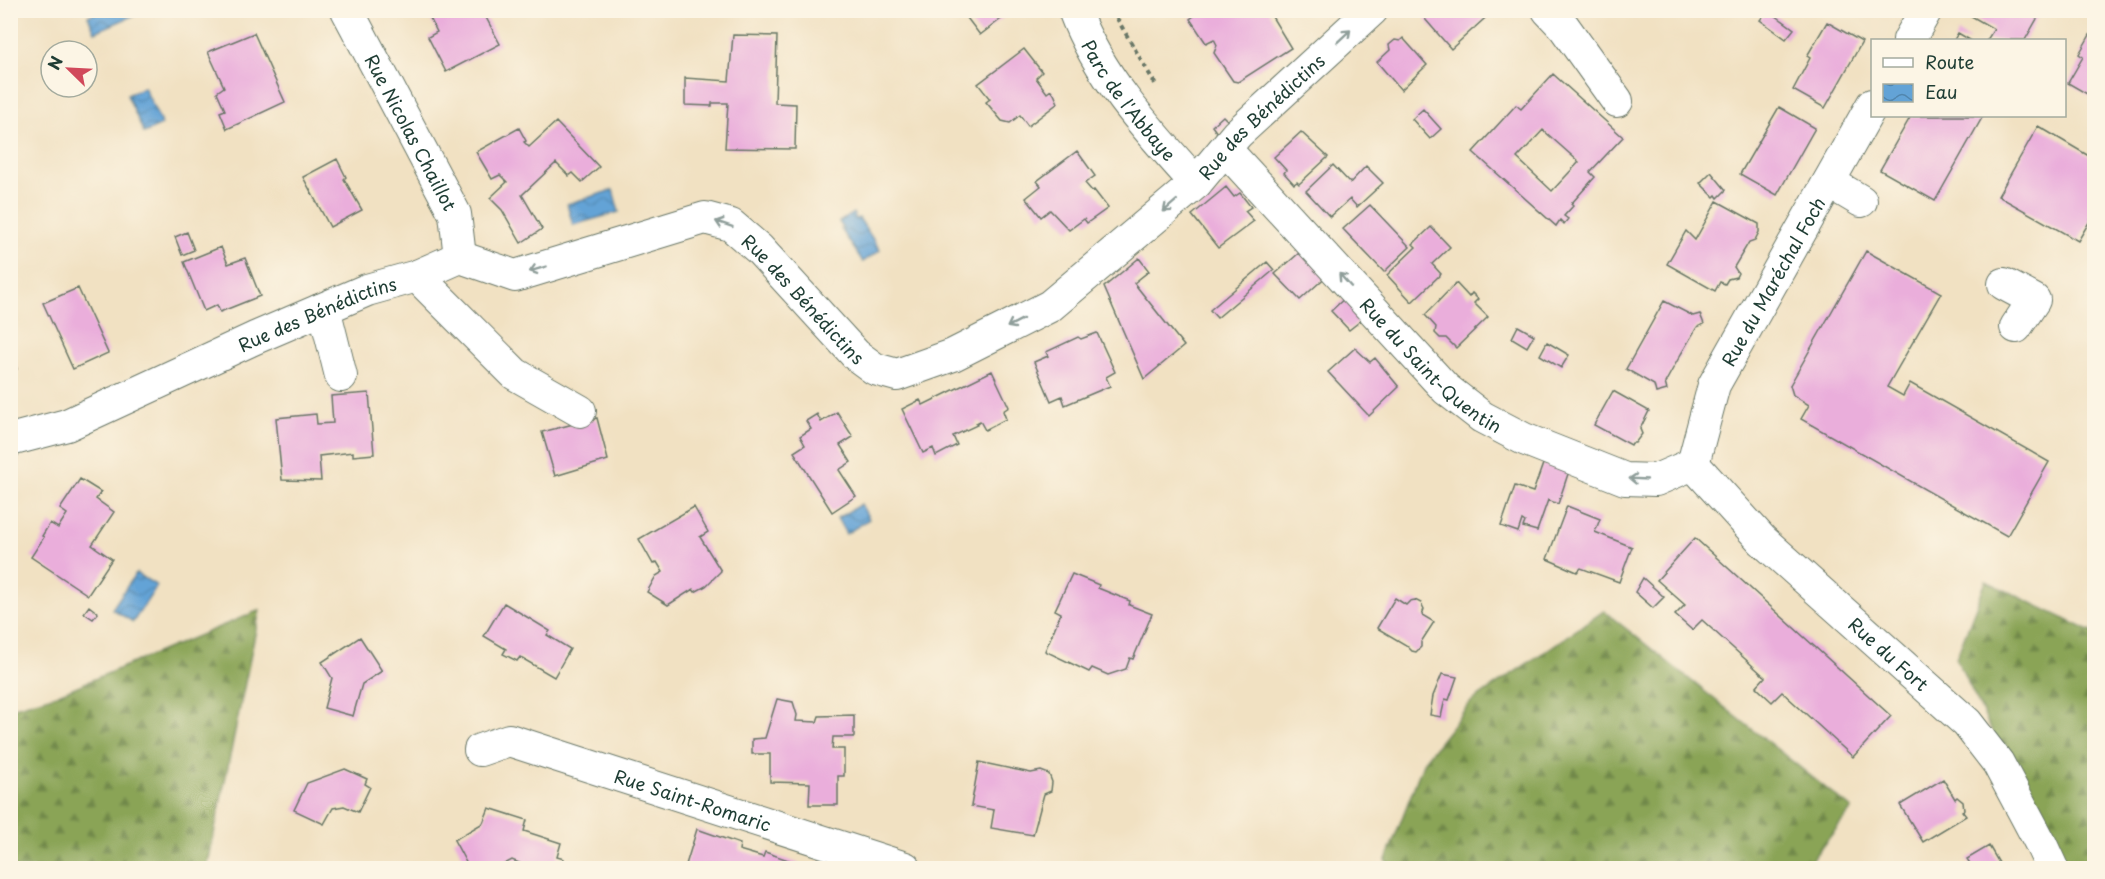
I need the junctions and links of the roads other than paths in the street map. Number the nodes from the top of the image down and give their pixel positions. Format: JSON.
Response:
{"nodes":[{"id":1,"x":347,"y":10,"type":"edge"},
{"id":2,"x":1074,"y":10,"type":"edge"},
{"id":3,"x":1371,"y":10,"type":"edge"},
{"id":4,"x":1548,"y":10,"type":"edge"},
{"id":5,"x":1926,"y":10,"type":"edge"},
{"id":6,"x":1910,"y":39,"type":"edge"},
{"id":7,"x":1617,"y":101,"type":"dead end"},
{"id":8,"x":1871,"y":107,"type":"edge"},
{"id":9,"x":1226,"y":150,"type":"junction"},
{"id":10,"x":1829,"y":182,"type":"junction"},
{"id":11,"x":1196,"y":183,"type":"junction"},
{"id":12,"x":1861,"y":201,"type":"dead end"},
{"id":13,"x":460,"y":257,"type":"junction"},
{"id":14,"x":417,"y":276,"type":"junction"},
{"id":15,"x":2004,"y":284,"type":"dead end"},
{"id":16,"x":320,"y":310,"type":"junction"},
{"id":17,"x":2016,"y":327,"type":"dead end"},
{"id":18,"x":515,"y":374,"type":"junction"},
{"id":19,"x":341,"y":376,"type":"dead end"},
{"id":20,"x":580,"y":411,"type":"dead end"},
{"id":21,"x":549,"y":421,"type":"dead end"},
{"id":22,"x":10,"y":440,"type":"edge"},
{"id":23,"x":1693,"y":464,"type":"junction"},
{"id":24,"x":480,"y":750,"type":"dead end"},
{"id":25,"x":905,"y":868,"type":"edge"},
{"id":26,"x":2052,"y":868,"type":"edge"}],
"edges":[{"from":1,"to":13,"type":"street","name":"Rue Nicolas Chaillot"},
{"from":2,"to":11,"type":"street","name":"Parc de l'Abbaye"},
{"from":9,"to":3,"type":"street","name":"Rue des Bénédictins","one_way":true},
{"from":4,"to":7,"type":"street"},
{"from":5,"to":6,"type":"street"},
{"from":8,"to":10,"type":"street","name":"Rue du Maréchal Foch"},
{"from":9,"to":11,"type":"street","name":"Rue des Bénédictins"},
{"from":23,"to":9,"type":"street","name":"Rue du Saint-Quentin","one_way":true},
{"from":10,"to":12,"type":"street"},
{"from":10,"to":23,"type":"street","name":"Rue du Maréchal Foch"},
{"from":11,"to":13,"type":"street","name":"Rue des Bénédictins","one_way":true},
{"from":13,"to":14,"type":"street","name":"Rue des Bénédictins"},
{"from":14,"to":16,"type":"street","name":"Rue des Bénédictins"},
{"from":14,"to":18,"type":"street"},
{"from":15,"to":17,"type":"street"},
{"from":16,"to":19,"type":"street"},
{"from":16,"to":22,"type":"street","name":"Rue des Bénédictins"},
{"from":18,"to":20,"type":"street"},
{"from":18,"to":21,"type":"street"},
{"from":23,"to":26,"type":"street","name":"Rue du Fort"},
{"from":24,"to":25,"type":"street","name":"Rue Saint-Romaric"}]}
